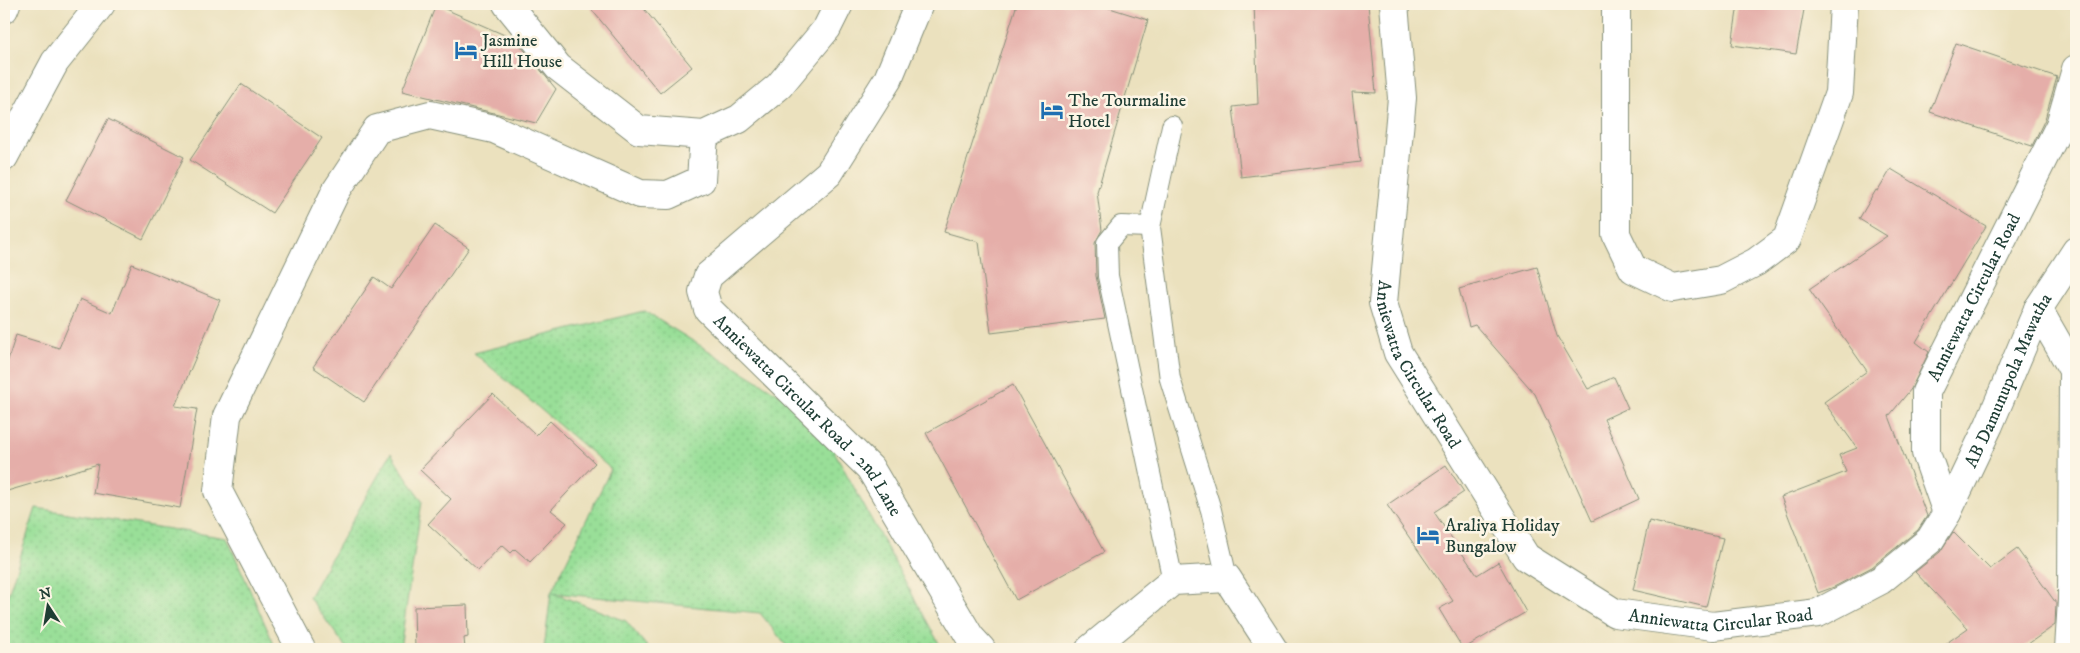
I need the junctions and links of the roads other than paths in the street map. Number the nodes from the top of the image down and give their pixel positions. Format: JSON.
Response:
{"nodes":[{"id":1,"x":6,"y":4,"type":"edge"},
{"id":2,"x":101,"y":4,"type":"edge"},
{"id":3,"x":507,"y":4,"type":"edge"},
{"id":4,"x":839,"y":4,"type":"edge"},
{"id":5,"x":919,"y":4,"type":"edge"},
{"id":6,"x":1394,"y":4,"type":"edge"},
{"id":7,"x":1616,"y":4,"type":"edge"},
{"id":8,"x":1844,"y":4,"type":"edge"},
{"id":9,"x":4,"y":10,"type":"edge"},
{"id":10,"x":2076,"y":69,"type":"edge"},
{"id":11,"x":1172,"y":126,"type":"dead end"},
{"id":12,"x":704,"y":135,"type":"junction"},
{"id":13,"x":4,"y":157,"type":"edge"},
{"id":14,"x":1150,"y":228,"type":"junction"},
{"id":15,"x":2076,"y":251,"type":"edge"},
{"id":16,"x":2038,"y":309,"type":"junction"},
{"id":17,"x":2075,"y":371,"type":"edge"},
{"id":18,"x":1947,"y":514,"type":"junction"},
{"id":19,"x":1227,"y":578,"type":"junction"},
{"id":20,"x":1173,"y":581,"type":"junction"},
{"id":21,"x":301,"y":649,"type":"edge"},
{"id":22,"x":981,"y":649,"type":"edge"},
{"id":23,"x":1090,"y":649,"type":"edge"},
{"id":24,"x":1272,"y":649,"type":"edge"},
{"id":25,"x":2069,"y":649,"type":"edge"}],
"edges":[{"from":1,"to":9,"type":"street"},
{"from":2,"to":13,"type":"street"},
{"from":3,"to":12,"type":"street"},
{"from":4,"to":12,"type":"street"},
{"from":5,"to":22,"type":"street","name":"Anniewatta Circular Road - 2nd Lane"},
{"from":6,"to":18,"type":"street","name":"Anniewatta Circular Road"},
{"from":7,"to":8,"type":"street"},
{"from":10,"to":18,"type":"street","name":"Anniewatta Circular Road"},
{"from":11,"to":14,"type":"lane"},
{"from":12,"to":21,"type":"street"},
{"from":14,"to":19,"type":"lane"},
{"from":14,"to":20,"type":"lane"},
{"from":15,"to":16,"type":"street","name":"AB Damunupola Mawatha"},
{"from":16,"to":17,"type":"street"},
{"from":16,"to":18,"type":"street","name":"AB Damunupola Mawatha"},
{"from":17,"to":25,"type":"street"},
{"from":19,"to":20,"type":"street"},
{"from":19,"to":24,"type":"street"},
{"from":20,"to":23,"type":"street"}]}
